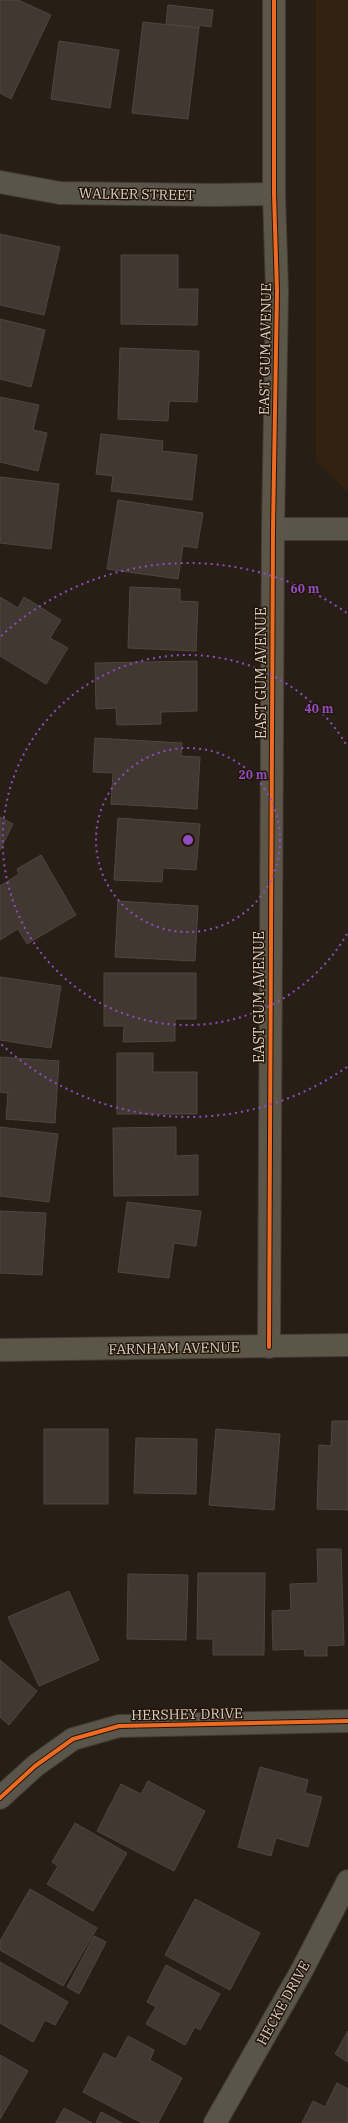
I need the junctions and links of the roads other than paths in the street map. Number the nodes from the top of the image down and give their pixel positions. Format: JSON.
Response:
{"nodes":[{"id":1,"x":274,"y":0,"type":"edge"},
{"id":2,"x":0,"y":182,"type":"edge"},
{"id":3,"x":274,"y":194,"type":"junction"},
{"id":4,"x":274,"y":529,"type":"junction"},
{"id":5,"x":348,"y":529,"type":"edge"},
{"id":6,"x":348,"y":1345,"type":"edge"},
{"id":7,"x":269,"y":1347,"type":"junction"},
{"id":8,"x":0,"y":1350,"type":"edge"},
{"id":9,"x":348,"y":1721,"type":"edge"},
{"id":10,"x":0,"y":1798,"type":"edge"},
{"id":11,"x":348,"y":1881,"type":"edge"},
{"id":12,"x":215,"y":2123,"type":"edge"}],
"edges":[{"from":1,"to":3,"type":"street","name":"EAST GUM AVENUE"},
{"from":2,"to":3,"type":"street","name":"WALKER STREET"},
{"from":3,"to":4,"type":"street","name":"EAST GUM AVENUE"},
{"from":4,"to":5,"type":"street"},
{"from":4,"to":7,"type":"street","name":"EAST GUM AVENUE"},
{"from":6,"to":7,"type":"street","name":"FARNHAM AVENUE"},
{"from":7,"to":8,"type":"street","name":"FARNHAM AVENUE"},
{"from":9,"to":10,"type":"street","name":"HERSHEY DRIVE"},
{"from":11,"to":12,"type":"street","name":"HECKE DRIVE"}]}
